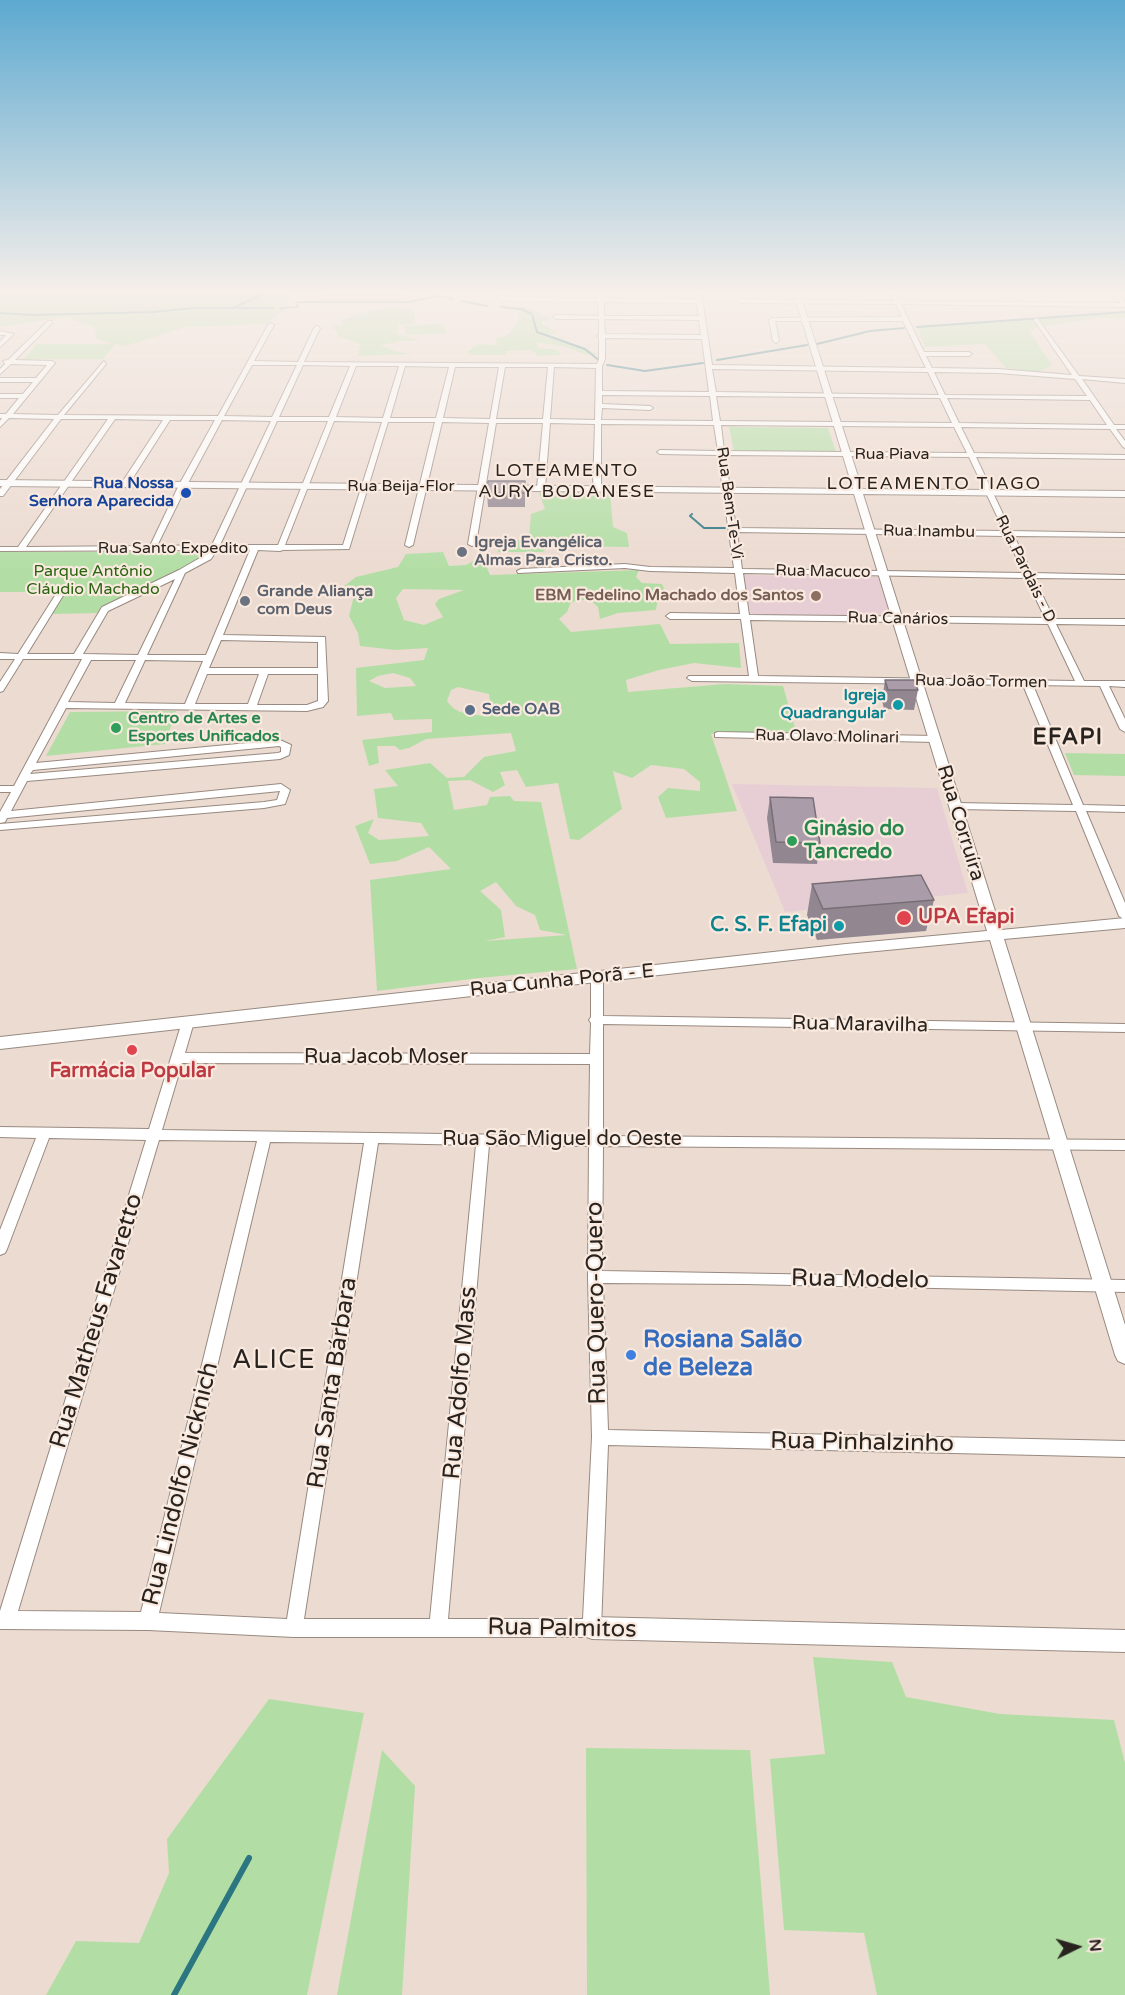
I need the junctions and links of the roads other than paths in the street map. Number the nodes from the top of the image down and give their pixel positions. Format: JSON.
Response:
{"nodes":[{"id":1,"x":33,"y":384,"type":"edge"},
{"id":2,"x":86,"y":384,"type":"edge"},
{"id":3,"x":238,"y":384,"type":"edge"},
{"id":4,"x":289,"y":384,"type":"edge"},
{"id":5,"x":346,"y":384,"type":"edge"},
{"id":6,"x":396,"y":384,"type":"edge"},
{"id":7,"x":447,"y":384,"type":"edge"},
{"id":8,"x":499,"y":384,"type":"edge"},
{"id":9,"x":549,"y":384,"type":"edge"},
{"id":10,"x":599,"y":384,"type":"edge"},
{"id":11,"x":711,"y":384,"type":"edge"},
{"id":12,"x":824,"y":384,"type":"edge"},
{"id":13,"x":936,"y":384,"type":"edge"},
{"id":14,"x":1082,"y":384,"type":"edge"},
{"id":15,"x":599,"y":393,"type":"junction"},
{"id":16,"x":713,"y":395,"type":"junction"},
{"id":17,"x":0,"y":396,"type":"edge"},
{"id":18,"x":23,"y":396,"type":"junction"},
{"id":19,"x":828,"y":396,"type":"junction"},
{"id":20,"x":942,"y":397,"type":"junction"},
{"id":21,"x":1092,"y":398,"type":"junction"},
{"id":22,"x":599,"y":406,"type":"junction"},
{"id":23,"x":650,"y":408,"type":"dead end"},
{"id":24,"x":4,"y":416,"type":"edge"},
{"id":25,"x":59,"y":417,"type":"junction"},
{"id":26,"x":113,"y":417,"type":"junction"},
{"id":27,"x":168,"y":417,"type":"junction"},
{"id":28,"x":219,"y":417,"type":"junction"},
{"id":29,"x":274,"y":418,"type":"junction"},
{"id":30,"x":331,"y":419,"type":"junction"},
{"id":31,"x":384,"y":419,"type":"junction"},
{"id":32,"x":438,"y":419,"type":"junction"},
{"id":33,"x":492,"y":420,"type":"junction"},
{"id":34,"x":546,"y":421,"type":"junction"},
{"id":35,"x":599,"y":421,"type":"junction"},
{"id":36,"x":716,"y":423,"type":"junction"},
{"id":37,"x":836,"y":424,"type":"junction"},
{"id":38,"x":0,"y":425,"type":"edge"},
{"id":39,"x":955,"y":425,"type":"junction"},
{"id":40,"x":1112,"y":427,"type":"junction"},
{"id":41,"x":1125,"y":427,"type":"edge"},
{"id":42,"x":1125,"y":446,"type":"edge"},
{"id":43,"x":660,"y":452,"type":"dead end"},
{"id":44,"x":722,"y":454,"type":"junction"},
{"id":45,"x":845,"y":455,"type":"junction"},
{"id":46,"x":970,"y":456,"type":"junction"},
{"id":47,"x":1125,"y":458,"type":"edge"},
{"id":48,"x":4,"y":483,"type":"edge"},
{"id":49,"x":67,"y":484,"type":"junction"},
{"id":50,"x":125,"y":484,"type":"junction"},
{"id":51,"x":183,"y":485,"type":"junction"},
{"id":52,"x":242,"y":486,"type":"junction"},
{"id":53,"x":304,"y":486,"type":"junction"},
{"id":54,"x":364,"y":487,"type":"junction"},
{"id":55,"x":423,"y":487,"type":"junction"},
{"id":56,"x":482,"y":488,"type":"junction"},
{"id":57,"x":541,"y":488,"type":"junction"},
{"id":58,"x":597,"y":488,"type":"junction"},
{"id":59,"x":727,"y":490,"type":"junction"},
{"id":60,"x":857,"y":492,"type":"junction"},
{"id":61,"x":988,"y":492,"type":"junction"},
{"id":62,"x":0,"y":494,"type":"edge"},
{"id":63,"x":1125,"y":494,"type":"edge"},
{"id":64,"x":733,"y":530,"type":"junction"},
{"id":65,"x":870,"y":531,"type":"junction"},
{"id":66,"x":1008,"y":533,"type":"junction"},
{"id":67,"x":1125,"y":535,"type":"edge"},
{"id":68,"x":472,"y":544,"type":"dead end"},
{"id":69,"x":409,"y":545,"type":"dead end"},
{"id":70,"x":0,"y":549,"type":"edge"},
{"id":71,"x":20,"y":549,"type":"junction"},
{"id":72,"x":152,"y":549,"type":"junction"},
{"id":73,"x":214,"y":549,"type":"junction"},
{"id":74,"x":254,"y":549,"type":"junction"},
{"id":75,"x":280,"y":549,"type":"junction"},
{"id":76,"x":521,"y":571,"type":"dead end"},
{"id":77,"x":739,"y":571,"type":"junction"},
{"id":78,"x":182,"y":572,"type":"junction"},
{"id":79,"x":883,"y":573,"type":"junction"},
{"id":80,"x":1028,"y":575,"type":"junction"},
{"id":81,"x":1125,"y":577,"type":"edge"},
{"id":82,"x":60,"y":594,"type":"dead end"},
{"id":83,"x":670,"y":616,"type":"dead end"},
{"id":84,"x":745,"y":617,"type":"junction"},
{"id":85,"x":897,"y":619,"type":"junction"},
{"id":86,"x":1051,"y":621,"type":"junction"},
{"id":87,"x":1125,"y":622,"type":"edge"},
{"id":88,"x":218,"y":637,"type":"junction"},
{"id":89,"x":0,"y":656,"type":"edge"},
{"id":90,"x":21,"y":656,"type":"junction"},
{"id":91,"x":82,"y":657,"type":"junction"},
{"id":92,"x":143,"y":657,"type":"junction"},
{"id":93,"x":209,"y":658,"type":"junction"},
{"id":94,"x":204,"y":671,"type":"junction"},
{"id":95,"x":321,"y":671,"type":"junction"},
{"id":96,"x":264,"y":672,"type":"junction"},
{"id":97,"x":692,"y":678,"type":"dead end"},
{"id":98,"x":754,"y":679,"type":"junction"},
{"id":99,"x":916,"y":681,"type":"junction"},
{"id":100,"x":1027,"y":683,"type":"junction"},
{"id":101,"x":1081,"y":684,"type":"junction"},
{"id":102,"x":1103,"y":684,"type":"junction"},
{"id":103,"x":1125,"y":684,"type":"edge"},
{"id":104,"x":0,"y":689,"type":"edge"},
{"id":105,"x":63,"y":705,"type":"junction"},
{"id":106,"x":119,"y":705,"type":"junction"},
{"id":107,"x":189,"y":706,"type":"junction"},
{"id":108,"x":252,"y":706,"type":"junction"},
{"id":109,"x":1125,"y":729,"type":"edge"},
{"id":110,"x":718,"y":735,"type":"dead end"},
{"id":111,"x":935,"y":739,"type":"junction"},
{"id":112,"x":29,"y":767,"type":"junction"},
{"id":113,"x":23,"y":778,"type":"junction"},
{"id":114,"x":0,"y":789,"type":"edge"},
{"id":115,"x":17,"y":789,"type":"junction"},
{"id":116,"x":955,"y":806,"type":"junction"},
{"id":117,"x":1080,"y":808,"type":"junction"},
{"id":118,"x":1125,"y":809,"type":"edge"},
{"id":119,"x":2,"y":818,"type":"edge"},
{"id":120,"x":0,"y":827,"type":"edge"},
{"id":121,"x":1125,"y":916,"type":"edge"},
{"id":122,"x":1125,"y":923,"type":"edge"},
{"id":123,"x":994,"y":936,"type":"junction"},
{"id":124,"x":597,"y":977,"type":"junction"},
{"id":125,"x":595,"y":1020,"type":"junction"},
{"id":126,"x":188,"y":1022,"type":"junction"},
{"id":127,"x":1024,"y":1027,"type":"junction"},
{"id":128,"x":1125,"y":1028,"type":"edge"},
{"id":129,"x":0,"y":1043,"type":"edge"},
{"id":130,"x":177,"y":1058,"type":"junction"},
{"id":131,"x":596,"y":1059,"type":"junction"},
{"id":132,"x":0,"y":1132,"type":"edge"},
{"id":133,"x":44,"y":1132,"type":"junction"},
{"id":134,"x":153,"y":1135,"type":"junction"},
{"id":135,"x":266,"y":1136,"type":"junction"},
{"id":136,"x":372,"y":1137,"type":"junction"},
{"id":137,"x":483,"y":1140,"type":"junction"},
{"id":138,"x":594,"y":1141,"type":"junction"},
{"id":139,"x":1061,"y":1143,"type":"junction"},
{"id":140,"x":1125,"y":1144,"type":"edge"},
{"id":141,"x":0,"y":1249,"type":"edge"},
{"id":142,"x":595,"y":1277,"type":"junction"},
{"id":143,"x":1104,"y":1285,"type":"junction"},
{"id":144,"x":1125,"y":1286,"type":"edge"},
{"id":145,"x":1125,"y":1354,"type":"edge"},
{"id":146,"x":600,"y":1437,"type":"junction"},
{"id":147,"x":1125,"y":1449,"type":"edge"},
{"id":148,"x":3,"y":1620,"type":"edge"},
{"id":149,"x":148,"y":1621,"type":"junction"},
{"id":150,"x":438,"y":1627,"type":"junction"},
{"id":151,"x":294,"y":1628,"type":"junction"},
{"id":152,"x":592,"y":1628,"type":"junction"},
{"id":153,"x":1125,"y":1641,"type":"edge"}],
"edges":[{"from":1,"to":18,"type":"street"},
{"from":2,"to":25,"type":"street"},
{"from":3,"to":28,"type":"street"},
{"from":4,"to":29,"type":"street"},
{"from":5,"to":30,"type":"street"},
{"from":6,"to":31,"type":"street"},
{"from":7,"to":32,"type":"street"},
{"from":8,"to":33,"type":"street"},
{"from":9,"to":34,"type":"street"},
{"from":10,"to":15,"type":"street"},
{"from":11,"to":16,"type":"street","name":"Rua Bem-Te-Vi"},
{"from":12,"to":19,"type":"street","name":"Rua Corruíra"},
{"from":13,"to":20,"type":"street","name":"Rua Pardais - D"},
{"from":14,"to":21,"type":"street"},
{"from":15,"to":16,"type":"street"},
{"from":15,"to":22,"type":"street"},
{"from":16,"to":19,"type":"street"},
{"from":16,"to":36,"type":"street","name":"Rua Bem-Te-Vi"},
{"from":17,"to":18,"type":"street"},
{"from":18,"to":24,"type":"street"},
{"from":19,"to":20,"type":"street"},
{"from":19,"to":37,"type":"street","name":"Rua Corruíra"},
{"from":20,"to":21,"type":"street"},
{"from":20,"to":39,"type":"street","name":"Rua Pardais - D"},
{"from":21,"to":40,"type":"street"},
{"from":22,"to":23,"type":"street"},
{"from":22,"to":35,"type":"street"},
{"from":24,"to":25,"type":"street"},
{"from":24,"to":38,"type":"street"},
{"from":25,"to":26,"type":"street"},
{"from":25,"to":48,"type":"street"},
{"from":26,"to":27,"type":"street"},
{"from":26,"to":49,"type":"street"},
{"from":27,"to":28,"type":"street"},
{"from":27,"to":50,"type":"street"},
{"from":28,"to":29,"type":"street"},
{"from":28,"to":51,"type":"street"},
{"from":29,"to":30,"type":"street"},
{"from":29,"to":52,"type":"street"},
{"from":30,"to":31,"type":"street"},
{"from":30,"to":53,"type":"street"},
{"from":31,"to":32,"type":"street"},
{"from":31,"to":54,"type":"street"},
{"from":32,"to":33,"type":"street"},
{"from":32,"to":55,"type":"street"},
{"from":33,"to":34,"type":"street"},
{"from":33,"to":56,"type":"street"},
{"from":34,"to":35,"type":"street"},
{"from":34,"to":57,"type":"street"},
{"from":35,"to":36,"type":"street"},
{"from":35,"to":58,"type":"street"},
{"from":36,"to":37,"type":"street"},
{"from":36,"to":44,"type":"street","name":"Rua Bem-Te-Vi"},
{"from":37,"to":39,"type":"street"},
{"from":37,"to":45,"type":"street","name":"Rua Corruíra"},
{"from":39,"to":40,"type":"street"},
{"from":39,"to":46,"type":"street","name":"Rua Pardais - D"},
{"from":40,"to":41,"type":"street"},
{"from":40,"to":42,"type":"street"},
{"from":43,"to":44,"type":"street","name":"Rua Piava"},
{"from":44,"to":45,"type":"street","name":"Rua Piava"},
{"from":44,"to":59,"type":"street","name":"Rua Bem-Te-Vi"},
{"from":45,"to":46,"type":"street","name":"Rua Piava"},
{"from":45,"to":60,"type":"street","name":"Rua Corruíra"},
{"from":46,"to":47,"type":"street","name":"Rua Piava"},
{"from":46,"to":61,"type":"street","name":"Rua Pardais - D"},
{"from":48,"to":49,"type":"street","name":"Rua Beija-Flor"},
{"from":48,"to":62,"type":"street"},
{"from":49,"to":50,"type":"street","name":"Rua Beija-Flor"},
{"from":49,"to":71,"type":"street"},
{"from":50,"to":51,"type":"street","name":"Rua Beija-Flor"},
{"from":51,"to":52,"type":"street","name":"Rua Beija-Flor"},
{"from":51,"to":72,"type":"street"},
{"from":52,"to":53,"type":"street","name":"Rua Beija-Flor"},
{"from":52,"to":73,"type":"street"},
{"from":53,"to":54,"type":"street","name":"Rua Beija-Flor"},
{"from":53,"to":75,"type":"street"},
{"from":54,"to":55,"type":"street","name":"Rua Beija-Flor"},
{"from":54,"to":75,"type":"street","name":"Rua Santo Expedito"},
{"from":55,"to":56,"type":"street","name":"Rua Beija-Flor"},
{"from":55,"to":69,"type":"street"},
{"from":56,"to":57,"type":"street","name":"Rua Beija-Flor"},
{"from":56,"to":68,"type":"street"},
{"from":57,"to":58,"type":"street","name":"Rua Beija-Flor"},
{"from":58,"to":59,"type":"street","name":"Rua Beija-Flor"},
{"from":59,"to":60,"type":"street","name":"Rua Beija-Flor"},
{"from":59,"to":64,"type":"street","name":"Rua Bem-Te-Vi"},
{"from":60,"to":61,"type":"street","name":"Rua Beija-Flor"},
{"from":60,"to":65,"type":"street","name":"Rua Corruíra"},
{"from":61,"to":63,"type":"street","name":"Rua Beija-Flor"},
{"from":61,"to":66,"type":"street","name":"Rua Pardais - D"},
{"from":64,"to":65,"type":"street","name":"Rua Inambu"},
{"from":64,"to":77,"type":"street","name":"Rua Bem-Te-Vi"},
{"from":65,"to":66,"type":"street","name":"Rua Inambu"},
{"from":65,"to":79,"type":"street","name":"Rua Corruíra"},
{"from":66,"to":67,"type":"street","name":"Rua Inambu"},
{"from":66,"to":80,"type":"street","name":"Rua Pardais - D"},
{"from":70,"to":71,"type":"street","name":"Rua Santo Expedito"},
{"from":71,"to":72,"type":"street","name":"Rua Santo Expedito"},
{"from":72,"to":73,"type":"street","name":"Rua Santo Expedito"},
{"from":73,"to":74,"type":"street","name":"Rua Santo Expedito"},
{"from":73,"to":78,"type":"street"},
{"from":74,"to":75,"type":"street","name":"Rua Santo Expedito"},
{"from":74,"to":88,"type":"street"},
{"from":76,"to":77,"type":"street","name":"Rua Macuco"},
{"from":77,"to":79,"type":"street","name":"Rua Macuco"},
{"from":77,"to":84,"type":"street","name":"Rua Bem-Te-Vi"},
{"from":78,"to":91,"type":"street"},
{"from":78,"to":92,"type":"street"},
{"from":79,"to":80,"type":"street","name":"Rua Macuco"},
{"from":79,"to":85,"type":"street","name":"Rua Corruíra"},
{"from":80,"to":81,"type":"street","name":"Rua Macuco"},
{"from":80,"to":86,"type":"street","name":"Rua Pardais - D"},
{"from":82,"to":90,"type":"street"},
{"from":83,"to":84,"type":"street","name":"Rua Canários"},
{"from":84,"to":85,"type":"street","name":"Rua Canários"},
{"from":84,"to":98,"type":"street","name":"Rua Bem-Te-Vi"},
{"from":85,"to":86,"type":"street","name":"Rua Canários"},
{"from":85,"to":99,"type":"street","name":"Rua Corruíra"},
{"from":86,"to":87,"type":"street","name":"Rua Canários"},
{"from":86,"to":101,"type":"street","name":"Rua Pardais - D"},
{"from":88,"to":93,"type":"street"},
{"from":88,"to":95,"type":"street"},
{"from":89,"to":90,"type":"street"},
{"from":90,"to":91,"type":"street"},
{"from":90,"to":104,"type":"street"},
{"from":91,"to":92,"type":"street"},
{"from":91,"to":105,"type":"street"},
{"from":92,"to":93,"type":"street"},
{"from":92,"to":106,"type":"street"},
{"from":93,"to":94,"type":"street"},
{"from":94,"to":96,"type":"street"},
{"from":94,"to":107,"type":"street"},
{"from":95,"to":96,"type":"street"},
{"from":95,"to":108,"type":"street"},
{"from":96,"to":108,"type":"street"},
{"from":97,"to":98,"type":"street","name":"Rua João Tormen"},
{"from":98,"to":99,"type":"street","name":"Rua João Tormen"},
{"from":99,"to":100,"type":"street","name":"Rua João Tormen"},
{"from":99,"to":111,"type":"street","name":"Rua Corruíra"},
{"from":100,"to":101,"type":"street","name":"Rua João Tormen"},
{"from":100,"to":117,"type":"street"},
{"from":101,"to":102,"type":"street","name":"Rua João Tormen"},
{"from":102,"to":103,"type":"street","name":"Rua João Tormen"},
{"from":102,"to":109,"type":"street"},
{"from":105,"to":106,"type":"street"},
{"from":105,"to":112,"type":"street"},
{"from":106,"to":107,"type":"street"},
{"from":107,"to":108,"type":"street"},
{"from":110,"to":111,"type":"street","name":"Rua Olavo Molinari"},
{"from":111,"to":116,"type":"street","name":"Rua Corruíra"},
{"from":112,"to":113,"type":"street"},
{"from":112,"to":113,"type":"street"},
{"from":113,"to":115,"type":"street"},
{"from":114,"to":115,"type":"street"},
{"from":115,"to":119,"type":"street"},
{"from":116,"to":117,"type":"street"},
{"from":116,"to":123,"type":"street","name":"Rua Corruíra"},
{"from":117,"to":118,"type":"street"},
{"from":117,"to":121,"type":"street"},
{"from":119,"to":120,"type":"street"},
{"from":122,"to":123,"type":"street","name":"Rua Cunha Porã - E"},
{"from":123,"to":124,"type":"street","name":"Rua Cunha Porã - E"},
{"from":123,"to":127,"type":"street","name":"Rua Corruíra"},
{"from":124,"to":125,"type":"street","name":"Rua Quero-Quero"},
{"from":124,"to":126,"type":"street","name":"Rua Cunha Porã - E"},
{"from":125,"to":127,"type":"street","name":"Rua Maravilha"},
{"from":125,"to":131,"type":"street","name":"Rua Quero-Quero"},
{"from":126,"to":129,"type":"street","name":"Rua Cunha Porã - E"},
{"from":126,"to":130,"type":"street","name":"Rua Matheus Favaretto"},
{"from":127,"to":128,"type":"street","name":"Rua Maravilha"},
{"from":127,"to":139,"type":"street","name":"Rua Corruíra"},
{"from":130,"to":131,"type":"street","name":"Rua Jacob Moser"},
{"from":130,"to":134,"type":"street","name":"Rua Matheus Favaretto"},
{"from":131,"to":138,"type":"street","name":"Rua Quero-Quero"},
{"from":132,"to":133,"type":"street","name":"Rua São Miguel do Oeste"},
{"from":133,"to":134,"type":"street","name":"Rua São Miguel do Oeste"},
{"from":133,"to":141,"type":"street"},
{"from":134,"to":135,"type":"street","name":"Rua São Miguel do Oeste"},
{"from":134,"to":148,"type":"street","name":"Rua Matheus Favaretto"},
{"from":135,"to":136,"type":"street","name":"Rua São Miguel do Oeste"},
{"from":135,"to":149,"type":"street","name":"Rua Lindolfo Nicknich"},
{"from":136,"to":137,"type":"street","name":"Rua São Miguel do Oeste"},
{"from":136,"to":151,"type":"street","name":"Rua Santa Bárbara"},
{"from":137,"to":138,"type":"street","name":"Rua São Miguel do Oeste"},
{"from":137,"to":150,"type":"street","name":"Rua Adolfo Mass"},
{"from":138,"to":139,"type":"street","name":"Rua São Miguel do Oeste"},
{"from":138,"to":142,"type":"street","name":"Rua Quero-Quero"},
{"from":139,"to":140,"type":"street","name":"Rua São Miguel do Oeste"},
{"from":139,"to":143,"type":"street","name":"Rua Corruíra"},
{"from":142,"to":143,"type":"street","name":"Rua Modelo"},
{"from":142,"to":146,"type":"street","name":"Rua Quero-Quero"},
{"from":143,"to":144,"type":"street","name":"Rua Modelo"},
{"from":143,"to":145,"type":"street","name":"Rua Corruíra"},
{"from":146,"to":147,"type":"street","name":"Rua Pinhalzinho"},
{"from":146,"to":152,"type":"street","name":"Rua Quero-Quero"},
{"from":148,"to":149,"type":"street","name":"Rua Palmitos"},
{"from":149,"to":151,"type":"street","name":"Rua Palmitos"},
{"from":150,"to":151,"type":"street","name":"Rua Palmitos"},
{"from":150,"to":152,"type":"street","name":"Rua Palmitos"},
{"from":152,"to":153,"type":"street","name":"Rua Palmitos"}]}
